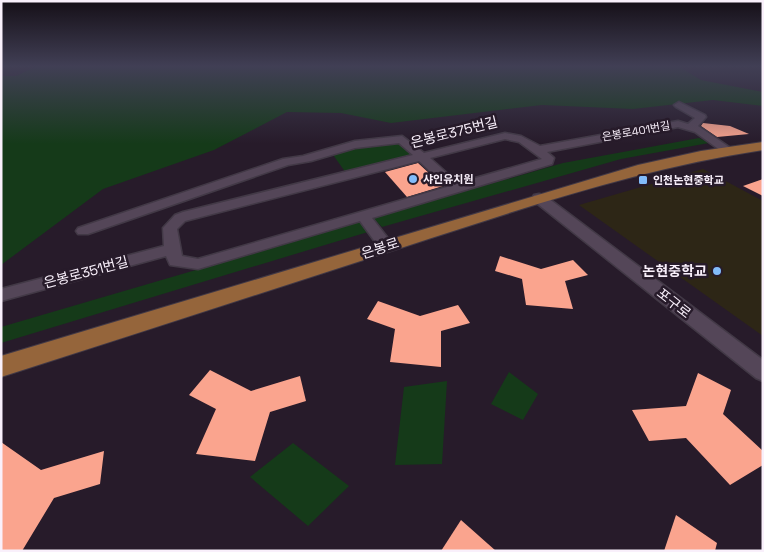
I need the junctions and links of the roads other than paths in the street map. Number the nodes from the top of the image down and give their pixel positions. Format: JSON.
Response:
{"nodes":[{"id":1,"x":679,"y":106,"type":"dead end"},
{"id":2,"x":691,"y":127,"type":"junction"},
{"id":3,"x":763,"y":146,"type":"edge"},
{"id":4,"x":538,"y":150,"type":"junction"},
{"id":5,"x":728,"y":151,"type":"junction"},
{"id":6,"x":422,"y":157,"type":"junction"},
{"id":7,"x":457,"y":189,"type":"junction"},
{"id":8,"x":539,"y":198,"type":"junction"},
{"id":9,"x":363,"y":216,"type":"junction"},
{"id":10,"x":83,"y":231,"type":"dead end"},
{"id":11,"x":386,"y":246,"type":"junction"},
{"id":12,"x":172,"y":249,"type":"junction"},
{"id":13,"x":1,"y":295,"type":"edge"},
{"id":14,"x":1,"y":367,"type":"edge"},
{"id":15,"x":763,"y":372,"type":"edge"}],
"edges":[{"from":1,"to":2,"type":"street"},
{"from":2,"to":4,"type":"street","name":"은봉로401번길"},
{"from":2,"to":5,"type":"street","name":"은봉로401번길"},
{"from":3,"to":5,"type":"main road","name":"은봉로"},
{"from":4,"to":6,"type":"street","name":"은봉로375번길"},
{"from":4,"to":7,"type":"street"},
{"from":5,"to":8,"type":"main road","name":"은봉로"},
{"from":6,"to":7,"type":"street"},
{"from":6,"to":10,"type":"street"},
{"from":6,"to":12,"type":"street","name":"은봉로375번길"},
{"from":7,"to":9,"type":"street"},
{"from":8,"to":11,"type":"main road","name":"은봉로"},
{"from":8,"to":15,"type":"street","name":"포구로"},
{"from":9,"to":11,"type":"street"},
{"from":9,"to":12,"type":"street"},
{"from":11,"to":14,"type":"main road","name":"은봉로"},
{"from":12,"to":13,"type":"street","name":"은봉로351번길"}]}
